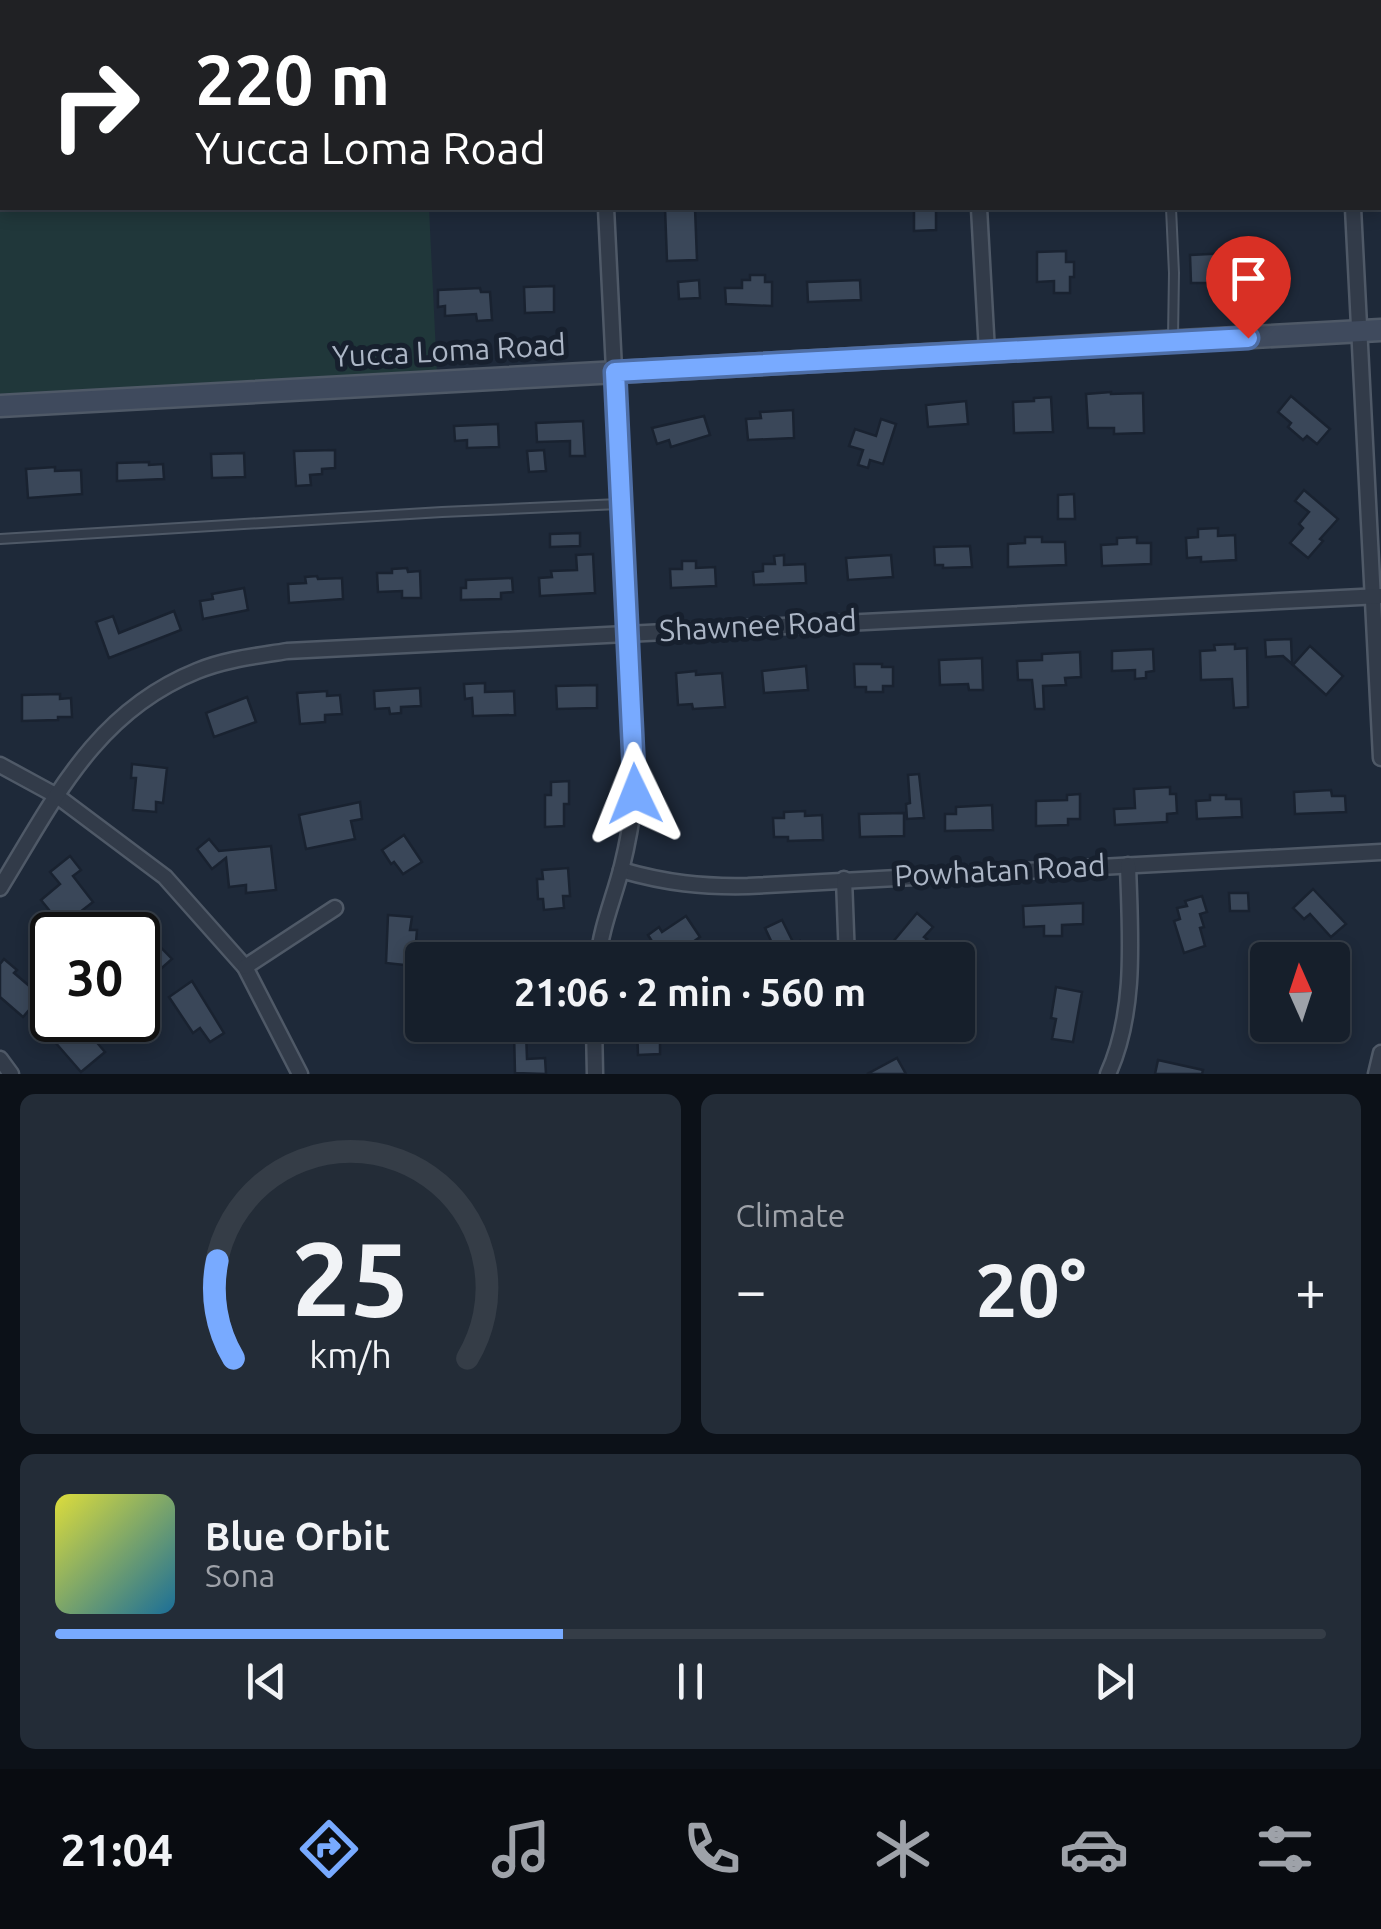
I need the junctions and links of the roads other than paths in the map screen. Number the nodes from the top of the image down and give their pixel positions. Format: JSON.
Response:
{"nodes":[{"id":1,"x":606,"y":210,"type":"edge"},
{"id":2,"x":979,"y":210,"type":"edge"},
{"id":3,"x":1171,"y":210,"type":"edge"},
{"id":4,"x":1352,"y":210,"type":"edge"},
{"id":5,"x":1370,"y":331,"type":"edge"},
{"id":6,"x":1173,"y":342,"type":"junction"},
{"id":7,"x":987,"y":352,"type":"junction"},
{"id":8,"x":615,"y":372,"type":"junction"},
{"id":9,"x":0,"y":406,"type":"edge"},
{"id":10,"x":621,"y":504,"type":"junction"},
{"id":11,"x":0,"y":539,"type":"edge"},
{"id":12,"x":1376,"y":596,"type":"edge"},
{"id":13,"x":628,"y":632,"type":"junction"},
{"id":14,"x":1381,"y":758,"type":"edge"},
{"id":15,"x":0,"y":765,"type":"edge"},
{"id":16,"x":57,"y":796,"type":"junction"},
{"id":17,"x":1381,"y":852,"type":"edge"},
{"id":18,"x":1128,"y":865,"type":"junction"},
{"id":19,"x":621,"y":870,"type":"junction"},
{"id":20,"x":844,"y":879,"type":"junction"},
{"id":21,"x":0,"y":888,"type":"edge"},
{"id":22,"x":335,"y":908,"type":"dead end"},
{"id":23,"x":602,"y":942,"type":"edge"},
{"id":24,"x":846,"y":942,"type":"edge"},
{"id":25,"x":245,"y":967,"type":"junction"},
{"id":26,"x":594,"y":1042,"type":"edge"},
{"id":27,"x":1381,"y":1052,"type":"edge"},
{"id":28,"x":0,"y":1059,"type":"edge"},
{"id":29,"x":11,"y":1074,"type":"edge"},
{"id":30,"x":300,"y":1074,"type":"edge"},
{"id":31,"x":595,"y":1074,"type":"edge"},
{"id":32,"x":1108,"y":1074,"type":"edge"},
{"id":33,"x":1376,"y":1074,"type":"edge"}],
"edges":[{"from":1,"to":8,"type":"street"},
{"from":2,"to":7,"type":"street"},
{"from":3,"to":6,"type":"lane"},
{"from":4,"to":5,"type":"street"},
{"from":5,"to":6,"type":"main road","name":"Yucca Loma Road"},
{"from":5,"to":12,"type":"street"},
{"from":6,"to":7,"type":"main road","name":"Yucca Loma Road"},
{"from":7,"to":8,"type":"main road","name":"Yucca Loma Road"},
{"from":8,"to":9,"type":"main road","name":"Yucca Loma Road"},
{"from":8,"to":10,"type":"street"},
{"from":10,"to":11,"type":"lane"},
{"from":10,"to":13,"type":"street"},
{"from":12,"to":13,"type":"street","name":"Shawnee Road"},
{"from":12,"to":14,"type":"street"},
{"from":13,"to":16,"type":"street","name":"Shawnee Road"},
{"from":13,"to":19,"type":"street"},
{"from":15,"to":16,"type":"street"},
{"from":16,"to":21,"type":"street","name":"Shawnee Road"},
{"from":16,"to":25,"type":"street"},
{"from":17,"to":18,"type":"street","name":"Powhatan Road"},
{"from":18,"to":20,"type":"street","name":"Powhatan Road"},
{"from":18,"to":32,"type":"street"},
{"from":19,"to":20,"type":"street","name":"Powhatan Road"},
{"from":19,"to":23,"type":"street"},
{"from":20,"to":24,"type":"street"},
{"from":22,"to":25,"type":"street"},
{"from":25,"to":30,"type":"street"},
{"from":26,"to":31,"type":"street"},
{"from":27,"to":33,"type":"street"},
{"from":28,"to":29,"type":"street"}]}
